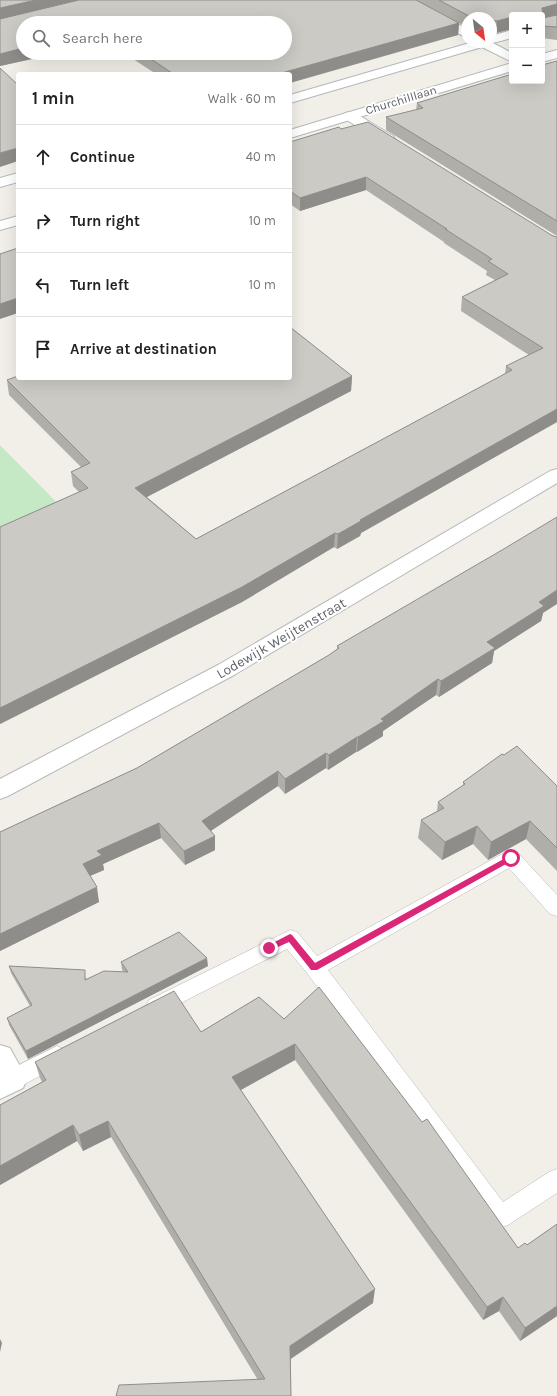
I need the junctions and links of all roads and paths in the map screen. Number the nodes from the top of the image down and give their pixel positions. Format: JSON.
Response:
{"nodes":[{"id":1,"x":404,"y":0,"type":"edge"},
{"id":2,"x":461,"y":31,"type":"edge"},
{"id":3,"x":509,"y":35,"type":"edge"},
{"id":4,"x":497,"y":39,"type":"edge"},
{"id":5,"x":465,"y":48,"type":"edge"},
{"id":6,"x":496,"y":48,"type":"edge"},
{"id":7,"x":557,"y":54,"type":"edge"},
{"id":8,"x":509,"y":56,"type":"edge"},
{"id":9,"x":545,"y":57,"type":"edge"},
{"id":10,"x":509,"y":68,"type":"edge"},
{"id":11,"x":292,"y":98,"type":"edge"},
{"id":12,"x":350,"y":116,"type":"junction"},
{"id":13,"x":292,"y":133,"type":"edge"},
{"id":14,"x":399,"y":146,"type":"edge"},
{"id":15,"x":16,"y":179,"type":"edge"},
{"id":16,"x":0,"y":183,"type":"edge"},
{"id":17,"x":16,"y":221,"type":"edge"},
{"id":18,"x":0,"y":226,"type":"edge"},
{"id":19,"x":557,"y":475,"type":"edge"},
{"id":20,"x":0,"y":790,"type":"edge"},
{"id":21,"x":557,"y":908,"type":"edge"},
{"id":22,"x":314,"y":967,"type":"junction"},
{"id":23,"x":141,"y":1013,"type":"edge"},
{"id":24,"x":77,"y":1046,"type":"edge"},
{"id":25,"x":4,"y":1074,"type":"edge"},
{"id":26,"x":557,"y":1180,"type":"edge"}],
"edges":[{"from":1,"to":2,"type":"street"},
{"from":3,"to":4,"type":"street"},
{"from":5,"to":11,"type":"street"},
{"from":6,"to":8,"type":"street"},
{"from":7,"to":9,"type":"street"},
{"from":10,"to":12,"type":"street","name":"Churchilllaan"},
{"from":12,"to":13,"type":"street","name":"Churchilllaan"},
{"from":12,"to":14,"type":"street"},
{"from":15,"to":16,"type":"street"},
{"from":17,"to":18,"type":"street"},
{"from":19,"to":20,"type":"street","name":"Lodewijk Weijtenstraat"},
{"from":21,"to":22,"type":"lane"},
{"from":22,"to":23,"type":"lane"},
{"from":22,"to":26,"type":"lane"},
{"from":24,"to":25,"type":"lane"}]}
